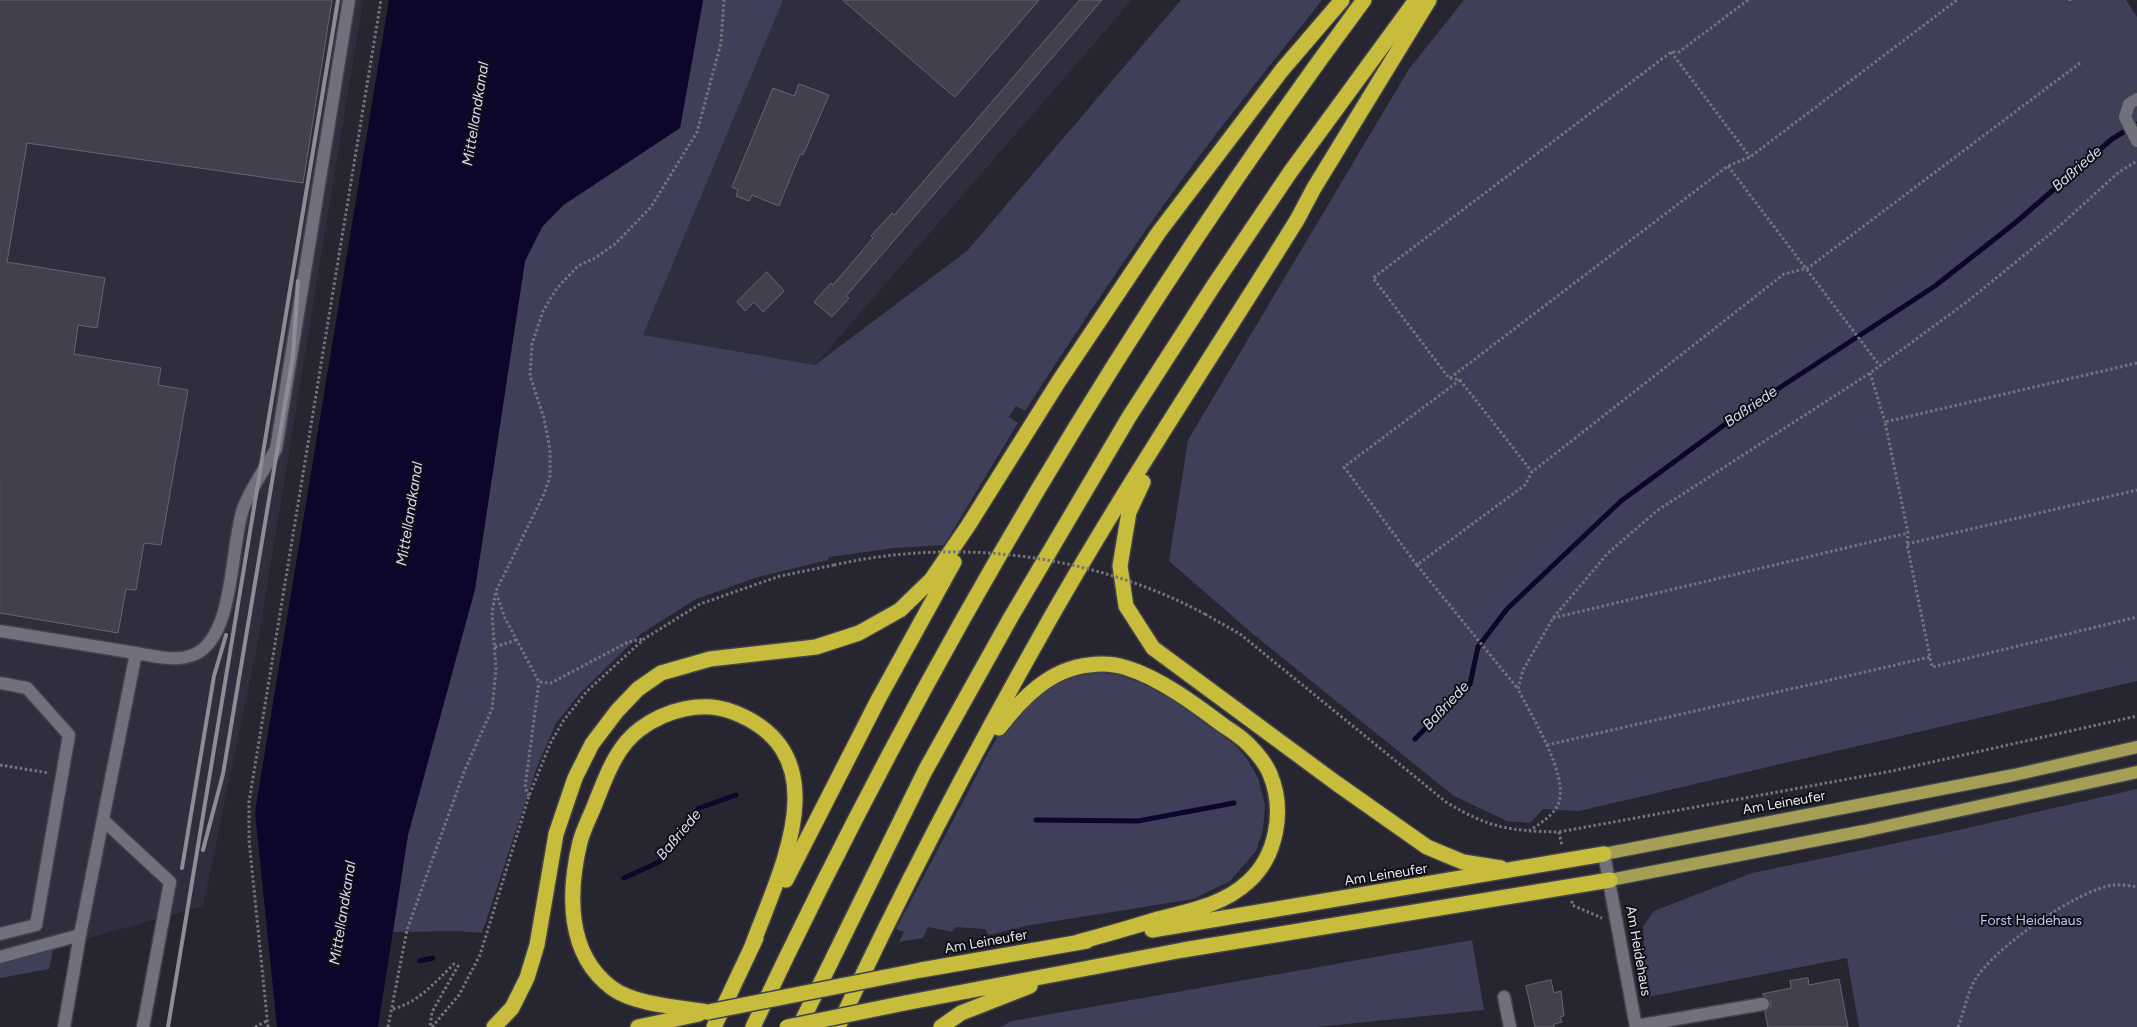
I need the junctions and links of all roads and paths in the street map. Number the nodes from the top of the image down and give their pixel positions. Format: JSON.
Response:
{"nodes":[{"id":1,"x":349,"y":0,"type":"edge"},
{"id":2,"x":382,"y":0,"type":"edge"},
{"id":3,"x":724,"y":0,"type":"edge"},
{"id":4,"x":1342,"y":0,"type":"edge"},
{"id":5,"x":1364,"y":0,"type":"edge"},
{"id":6,"x":1416,"y":0,"type":"edge"},
{"id":7,"x":1429,"y":0,"type":"edge"},
{"id":8,"x":1748,"y":0,"type":"edge"},
{"id":9,"x":1957,"y":0,"type":"edge"},
{"id":10,"x":1671,"y":52,"type":"junction"},
{"id":11,"x":2080,"y":63,"type":"dead end"},
{"id":12,"x":2137,"y":99,"type":"edge"},
{"id":13,"x":2135,"y":137,"type":"edge"},
{"id":14,"x":1750,"y":157,"type":"junction"},
{"id":15,"x":2137,"y":161,"type":"edge"},
{"id":16,"x":1728,"y":166,"type":"junction"},
{"id":17,"x":1808,"y":268,"type":"junction"},
{"id":18,"x":2137,"y":363,"type":"edge"},
{"id":19,"x":1880,"y":366,"type":"junction"},
{"id":20,"x":1870,"y":373,"type":"junction"},
{"id":21,"x":1450,"y":378,"type":"junction"},
{"id":22,"x":1460,"y":380,"type":"junction"},
{"id":23,"x":1174,"y":414,"type":"junction"},
{"id":24,"x":1885,"y":422,"type":"junction"},
{"id":25,"x":1004,"y":471,"type":"junction"},
{"id":26,"x":1532,"y":472,"type":"junction"},
{"id":27,"x":2137,"y":490,"type":"edge"},
{"id":28,"x":1908,"y":533,"type":"junction"},
{"id":29,"x":1907,"y":544,"type":"junction"},
{"id":30,"x":834,"y":565,"type":"dead end"},
{"id":31,"x":1417,"y":565,"type":"junction"},
{"id":32,"x":496,"y":591,"type":"junction"},
{"id":33,"x":2137,"y":617,"type":"edge"},
{"id":34,"x":1553,"y":618,"type":"junction"},
{"id":35,"x":0,"y":631,"type":"edge"},
{"id":36,"x":644,"y":639,"type":"dead end"},
{"id":37,"x":516,"y":640,"type":"junction"},
{"id":38,"x":495,"y":647,"type":"junction"},
{"id":39,"x":136,"y":653,"type":"junction"},
{"id":40,"x":1930,"y":657,"type":"junction"},
{"id":41,"x":539,"y":682,"type":"junction"},
{"id":42,"x":0,"y":683,"type":"edge"},
{"id":43,"x":1518,"y":689,"type":"junction"},
{"id":44,"x":2137,"y":716,"type":"edge"},
{"id":45,"x":1547,"y":744,"type":"junction"},
{"id":46,"x":2137,"y":747,"type":"edge"},
{"id":47,"x":0,"y":765,"type":"edge"},
{"id":48,"x":2137,"y":772,"type":"edge"},
{"id":49,"x":62,"y":776,"type":"junction"},
{"id":50,"x":529,"y":796,"type":"dead end"},
{"id":51,"x":940,"y":819,"type":"junction"},
{"id":52,"x":103,"y":820,"type":"junction"},
{"id":53,"x":1529,"y":832,"type":"junction"},
{"id":54,"x":1604,"y":854,"type":"junction"},
{"id":55,"x":1515,"y":870,"type":"junction"},
{"id":56,"x":1610,"y":880,"type":"junction"},
{"id":57,"x":2137,"y":887,"type":"edge"},
{"id":58,"x":0,"y":934,"type":"edge"},
{"id":59,"x":80,"y":935,"type":"junction"},
{"id":60,"x":1078,"y":942,"type":"junction"},
{"id":61,"x":752,"y":946,"type":"junction"},
{"id":62,"x":0,"y":957,"type":"edge"},
{"id":63,"x":1076,"y":969,"type":"junction"},
{"id":64,"x":1504,"y":997,"type":"dead end"},
{"id":65,"x":1763,"y":1004,"type":"dead end"},
{"id":66,"x":393,"y":1009,"type":"junction"},
{"id":67,"x":708,"y":1012,"type":"junction"},
{"id":68,"x":267,"y":1021,"type":"junction"},
{"id":69,"x":645,"y":1026,"type":"edge"},
{"id":70,"x":64,"y":1027,"type":"edge"},
{"id":71,"x":143,"y":1027,"type":"edge"},
{"id":72,"x":255,"y":1027,"type":"edge"},
{"id":73,"x":268,"y":1027,"type":"edge"},
{"id":74,"x":388,"y":1027,"type":"edge"},
{"id":75,"x":430,"y":1027,"type":"edge"},
{"id":76,"x":494,"y":1027,"type":"edge"},
{"id":77,"x":714,"y":1027,"type":"edge"},
{"id":78,"x":753,"y":1027,"type":"edge"},
{"id":79,"x":787,"y":1027,"type":"edge"},
{"id":80,"x":799,"y":1027,"type":"edge"},
{"id":81,"x":838,"y":1027,"type":"edge"},
{"id":82,"x":941,"y":1027,"type":"edge"},
{"id":83,"x":1510,"y":1027,"type":"edge"},
{"id":84,"x":1636,"y":1027,"type":"edge"},
{"id":85,"x":1958,"y":1027,"type":"edge"}],
"edges":[{"from":1,"to":39,"type":"lane"},
{"from":2,"to":68,"type":"path"},
{"from":3,"to":32,"type":"path"},
{"from":4,"to":25,"type":"highway"},
{"from":5,"to":78,"type":"highway"},
{"from":6,"to":80,"type":"highway"},
{"from":7,"to":23,"type":"highway"},
{"from":8,"to":10,"type":"path"},
{"from":9,"to":14,"type":"path"},
{"from":10,"to":14,"type":"path"},
{"from":10,"to":21,"type":"path"},
{"from":11,"to":17,"type":"path"},
{"from":12,"to":13,"type":"lane"},
{"from":14,"to":16,"type":"path"},
{"from":15,"to":19,"type":"path"},
{"from":16,"to":17,"type":"path"},
{"from":16,"to":21,"type":"path"},
{"from":17,"to":19,"type":"path"},
{"from":17,"to":26,"type":"path"},
{"from":18,"to":24,"type":"path"},
{"from":19,"to":20,"type":"path"},
{"from":20,"to":24,"type":"path"},
{"from":20,"to":34,"type":"path"},
{"from":21,"to":22,"type":"path"},
{"from":22,"to":26,"type":"path"},
{"from":22,"to":31,"type":"path"},
{"from":23,"to":51,"type":"highway"},
{"from":23,"to":55,"type":"highway"},
{"from":24,"to":28,"type":"path"},
{"from":25,"to":61,"type":"highway"},
{"from":25,"to":76,"type":"highway"},
{"from":26,"to":31,"type":"path"},
{"from":27,"to":29,"type":"path"},
{"from":28,"to":29,"type":"path"},
{"from":28,"to":34,"type":"path"},
{"from":29,"to":40,"type":"path"},
{"from":30,"to":53,"type":"path","bridge":true},
{"from":31,"to":43,"type":"path"},
{"from":32,"to":37,"type":"path"},
{"from":32,"to":38,"type":"path"},
{"from":33,"to":40,"type":"path"},
{"from":34,"to":43,"type":"path"},
{"from":35,"to":39,"type":"lane"},
{"from":36,"to":41,"type":"path"},
{"from":37,"to":38,"type":"path"},
{"from":37,"to":41,"type":"path"},
{"from":38,"to":66,"type":"path"},
{"from":39,"to":52,"type":"lane"},
{"from":40,"to":45,"type":"path"},
{"from":41,"to":50,"type":"path"},
{"from":42,"to":49,"type":"lane"},
{"from":43,"to":45,"type":"path"},
{"from":44,"to":53,"type":"path"},
{"from":45,"to":53,"type":"path"},
{"from":46,"to":54,"type":"main road","name":"Am Leineufer"},
{"from":47,"to":49,"type":"path"},
{"from":48,"to":56,"type":"main road"},
{"from":49,"to":58,"type":"lane"},
{"from":51,"to":60,"type":"highway"},
{"from":51,"to":81,"type":"highway"},
{"from":52,"to":59,"type":"lane"},
{"from":52,"to":71,"type":"lane"},
{"from":54,"to":55,"type":"highway","name":"Am Leineufer"},
{"from":54,"to":56,"type":"lane","name":"Am Heidehaus"},
{"from":55,"to":60,"type":"highway","name":"Am Leineufer"},
{"from":56,"to":63,"type":"highway"},
{"from":56,"to":84,"type":"lane","name":"Am Heidehaus"},
{"from":57,"to":85,"type":"path"},
{"from":59,"to":62,"type":"lane"},
{"from":59,"to":70,"type":"lane"},
{"from":60,"to":67,"type":"highway","name":"Am Leineufer","bridge":true},
{"from":61,"to":67,"type":"highway"},
{"from":61,"to":77,"type":"highway"},
{"from":63,"to":79,"type":"highway","bridge":true},
{"from":63,"to":82,"type":"highway"},
{"from":64,"to":83,"type":"lane"},
{"from":65,"to":84,"type":"lane"},
{"from":66,"to":74,"type":"path"},
{"from":66,"to":75,"type":"path"},
{"from":67,"to":69,"type":"highway","name":"Am Leineufer"},
{"from":68,"to":72,"type":"path"},
{"from":68,"to":73,"type":"path"}]}
